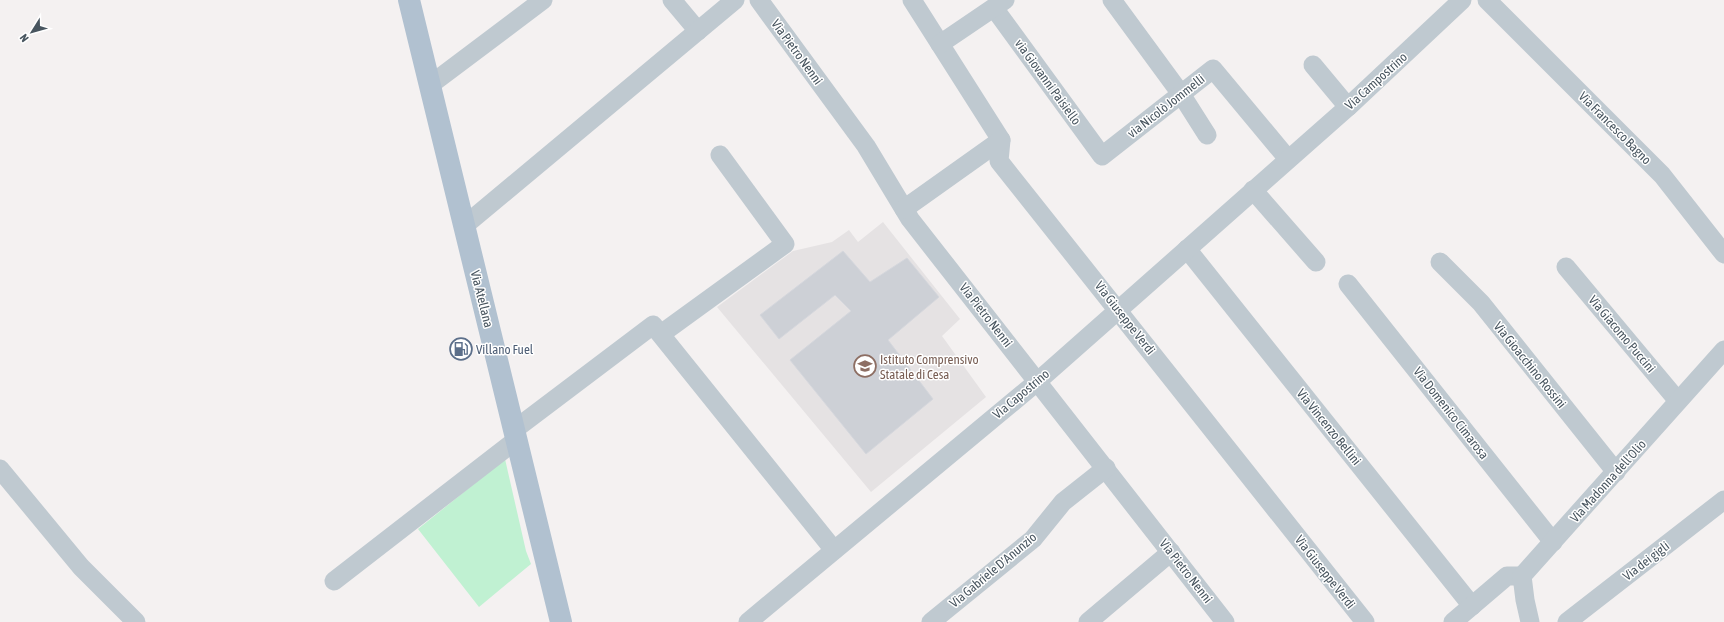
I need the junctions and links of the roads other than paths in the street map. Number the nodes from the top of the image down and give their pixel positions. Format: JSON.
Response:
{"nodes":[{"id":1,"x":409,"y":0,"type":"edge"},
{"id":2,"x":543,"y":0,"type":"edge"},
{"id":3,"x":672,"y":0,"type":"edge"},
{"id":4,"x":735,"y":0,"type":"edge"},
{"id":5,"x":759,"y":0,"type":"edge"},
{"id":6,"x":912,"y":0,"type":"edge"},
{"id":7,"x":1112,"y":0,"type":"edge"},
{"id":8,"x":1462,"y":0,"type":"edge"},
{"id":9,"x":999,"y":4,"type":"edge"},
{"id":10,"x":1496,"y":4,"type":"edge"},
{"id":11,"x":698,"y":31,"type":"junction"},
{"id":12,"x":940,"y":44,"type":"junction"},
{"id":13,"x":1313,"y":65,"type":"dead end"},
{"id":14,"x":430,"y":85,"type":"junction"},
{"id":15,"x":1181,"y":94,"type":"junction"},
{"id":16,"x":1348,"y":107,"type":"junction"},
{"id":17,"x":1207,"y":135,"type":"dead end"},
{"id":18,"x":1001,"y":140,"type":"junction"},
{"id":19,"x":720,"y":154,"type":"dead end"},
{"id":20,"x":1102,"y":156,"type":"joint"},
{"id":21,"x":1288,"y":160,"type":"junction"},
{"id":22,"x":1253,"y":190,"type":"junction"},
{"id":23,"x":904,"y":208,"type":"junction"},
{"id":24,"x":464,"y":226,"type":"junction"},
{"id":25,"x":1187,"y":249,"type":"junction"},
{"id":26,"x":1724,"y":254,"type":"edge"},
{"id":27,"x":1316,"y":262,"type":"dead end"},
{"id":28,"x":1440,"y":262,"type":"dead end"},
{"id":29,"x":1566,"y":268,"type":"dead end"},
{"id":30,"x":1348,"y":284,"type":"dead end"},
{"id":31,"x":1118,"y":310,"type":"junction"},
{"id":32,"x":661,"y":334,"type":"junction"},
{"id":33,"x":1724,"y":350,"type":"edge"},
{"id":34,"x":1038,"y":381,"type":"junction"},
{"id":35,"x":1678,"y":402,"type":"junction"},
{"id":36,"x":515,"y":435,"type":"junction"},
{"id":37,"x":1106,"y":468,"type":"junction"},
{"id":38,"x":0,"y":469,"type":"edge"},
{"id":39,"x":1616,"y":472,"type":"junction"},
{"id":40,"x":1724,"y":500,"type":"edge"},
{"id":41,"x":1553,"y":542,"type":"junction"},
{"id":42,"x":834,"y":550,"type":"junction"},
{"id":43,"x":1171,"y":552,"type":"junction"},
{"id":44,"x":1522,"y":576,"type":"junction"},
{"id":45,"x":334,"y":581,"type":"dead end"},
{"id":46,"x":1472,"y":606,"type":"junction"},
{"id":47,"x":560,"y":621,"type":"edge"},
{"id":48,"x":136,"y":622,"type":"edge"},
{"id":49,"x":748,"y":622,"type":"edge"},
{"id":50,"x":931,"y":622,"type":"edge"},
{"id":51,"x":1088,"y":622,"type":"edge"},
{"id":52,"x":1225,"y":622,"type":"edge"},
{"id":53,"x":1365,"y":622,"type":"edge"},
{"id":54,"x":1453,"y":622,"type":"edge"},
{"id":55,"x":1530,"y":622,"type":"edge"},
{"id":56,"x":1567,"y":622,"type":"edge"}],
"edges":[{"from":1,"to":14,"type":"main road","name":"Via Atellana"},
{"from":2,"to":14,"type":"street"},
{"from":3,"to":11,"type":"street"},
{"from":4,"to":11,"type":"street"},
{"from":5,"to":23,"type":"street","name":"Via Pietro Nenni"},
{"from":6,"to":12,"type":"street"},
{"from":7,"to":15,"type":"street"},
{"from":8,"to":16,"type":"street","name":"Via Campostrino"},
{"from":9,"to":12,"type":"street"},
{"from":9,"to":20,"type":"street","name":"via Giovanni Paisiello"},
{"from":10,"to":26,"type":"street","name":"Via Francesco Bagno"},
{"from":11,"to":24,"type":"street"},
{"from":12,"to":18,"type":"street"},
{"from":13,"to":16,"type":"street"},
{"from":14,"to":24,"type":"main road","name":"Via Atellana"},
{"from":15,"to":17,"type":"street"},
{"from":15,"to":20,"type":"street","name":"via Nicolò Jommelli"},
{"from":15,"to":21,"type":"street","name":"via Nicolò Jommelli"},
{"from":16,"to":21,"type":"street","name":"Via Campostrino"},
{"from":18,"to":23,"type":"street"},
{"from":18,"to":31,"type":"street","name":"Via Giuseppe Verdi"},
{"from":19,"to":32,"type":"street"},
{"from":21,"to":22,"type":"street","name":"Via Capostrino"},
{"from":22,"to":25,"type":"street","name":"Via Capostrino"},
{"from":22,"to":27,"type":"street"},
{"from":23,"to":34,"type":"street","name":"Via Pietro Nenni"},
{"from":24,"to":36,"type":"main road","name":"Via Atellana"},
{"from":25,"to":31,"type":"street","name":"Via Capostrino"},
{"from":25,"to":46,"type":"street","name":"Via Vincenzo Bellini"},
{"from":28,"to":39,"type":"street","name":"Via Gioacchino Rossini"},
{"from":29,"to":35,"type":"street","name":"Via Giacomo Puccini"},
{"from":30,"to":41,"type":"street","name":"Via Domenico Cimarosa"},
{"from":31,"to":34,"type":"street","name":"Via Capostrino"},
{"from":31,"to":53,"type":"street","name":"Via Giuseppe Verdi"},
{"from":32,"to":36,"type":"street"},
{"from":32,"to":42,"type":"street"},
{"from":33,"to":35,"type":"street","name":"Via Madonna dell'Olio"},
{"from":34,"to":37,"type":"street","name":"Via Pietro Nenni"},
{"from":34,"to":42,"type":"street","name":"Via Capostrino"},
{"from":35,"to":39,"type":"street","name":"Via Madonna dell'Olio"},
{"from":36,"to":45,"type":"street"},
{"from":36,"to":47,"type":"main road","name":"Via Atellana"},
{"from":37,"to":43,"type":"street","name":"Via Pietro Nenni"},
{"from":37,"to":50,"type":"street","name":"Via Gabriele D'Anunzio"},
{"from":38,"to":48,"type":"street"},
{"from":39,"to":41,"type":"street","name":"Via Madonna dell'Olio"},
{"from":40,"to":56,"type":"street","name":"Via dei gigli"},
{"from":41,"to":44,"type":"street","name":"Via Madonna dell'Olio"},
{"from":42,"to":49,"type":"street","name":"Via Capostrino"},
{"from":43,"to":51,"type":"street"},
{"from":43,"to":52,"type":"street","name":"Via Pietro Nenni"},
{"from":44,"to":46,"type":"street"},
{"from":44,"to":55,"type":"street"},
{"from":46,"to":54,"type":"street"}]}
